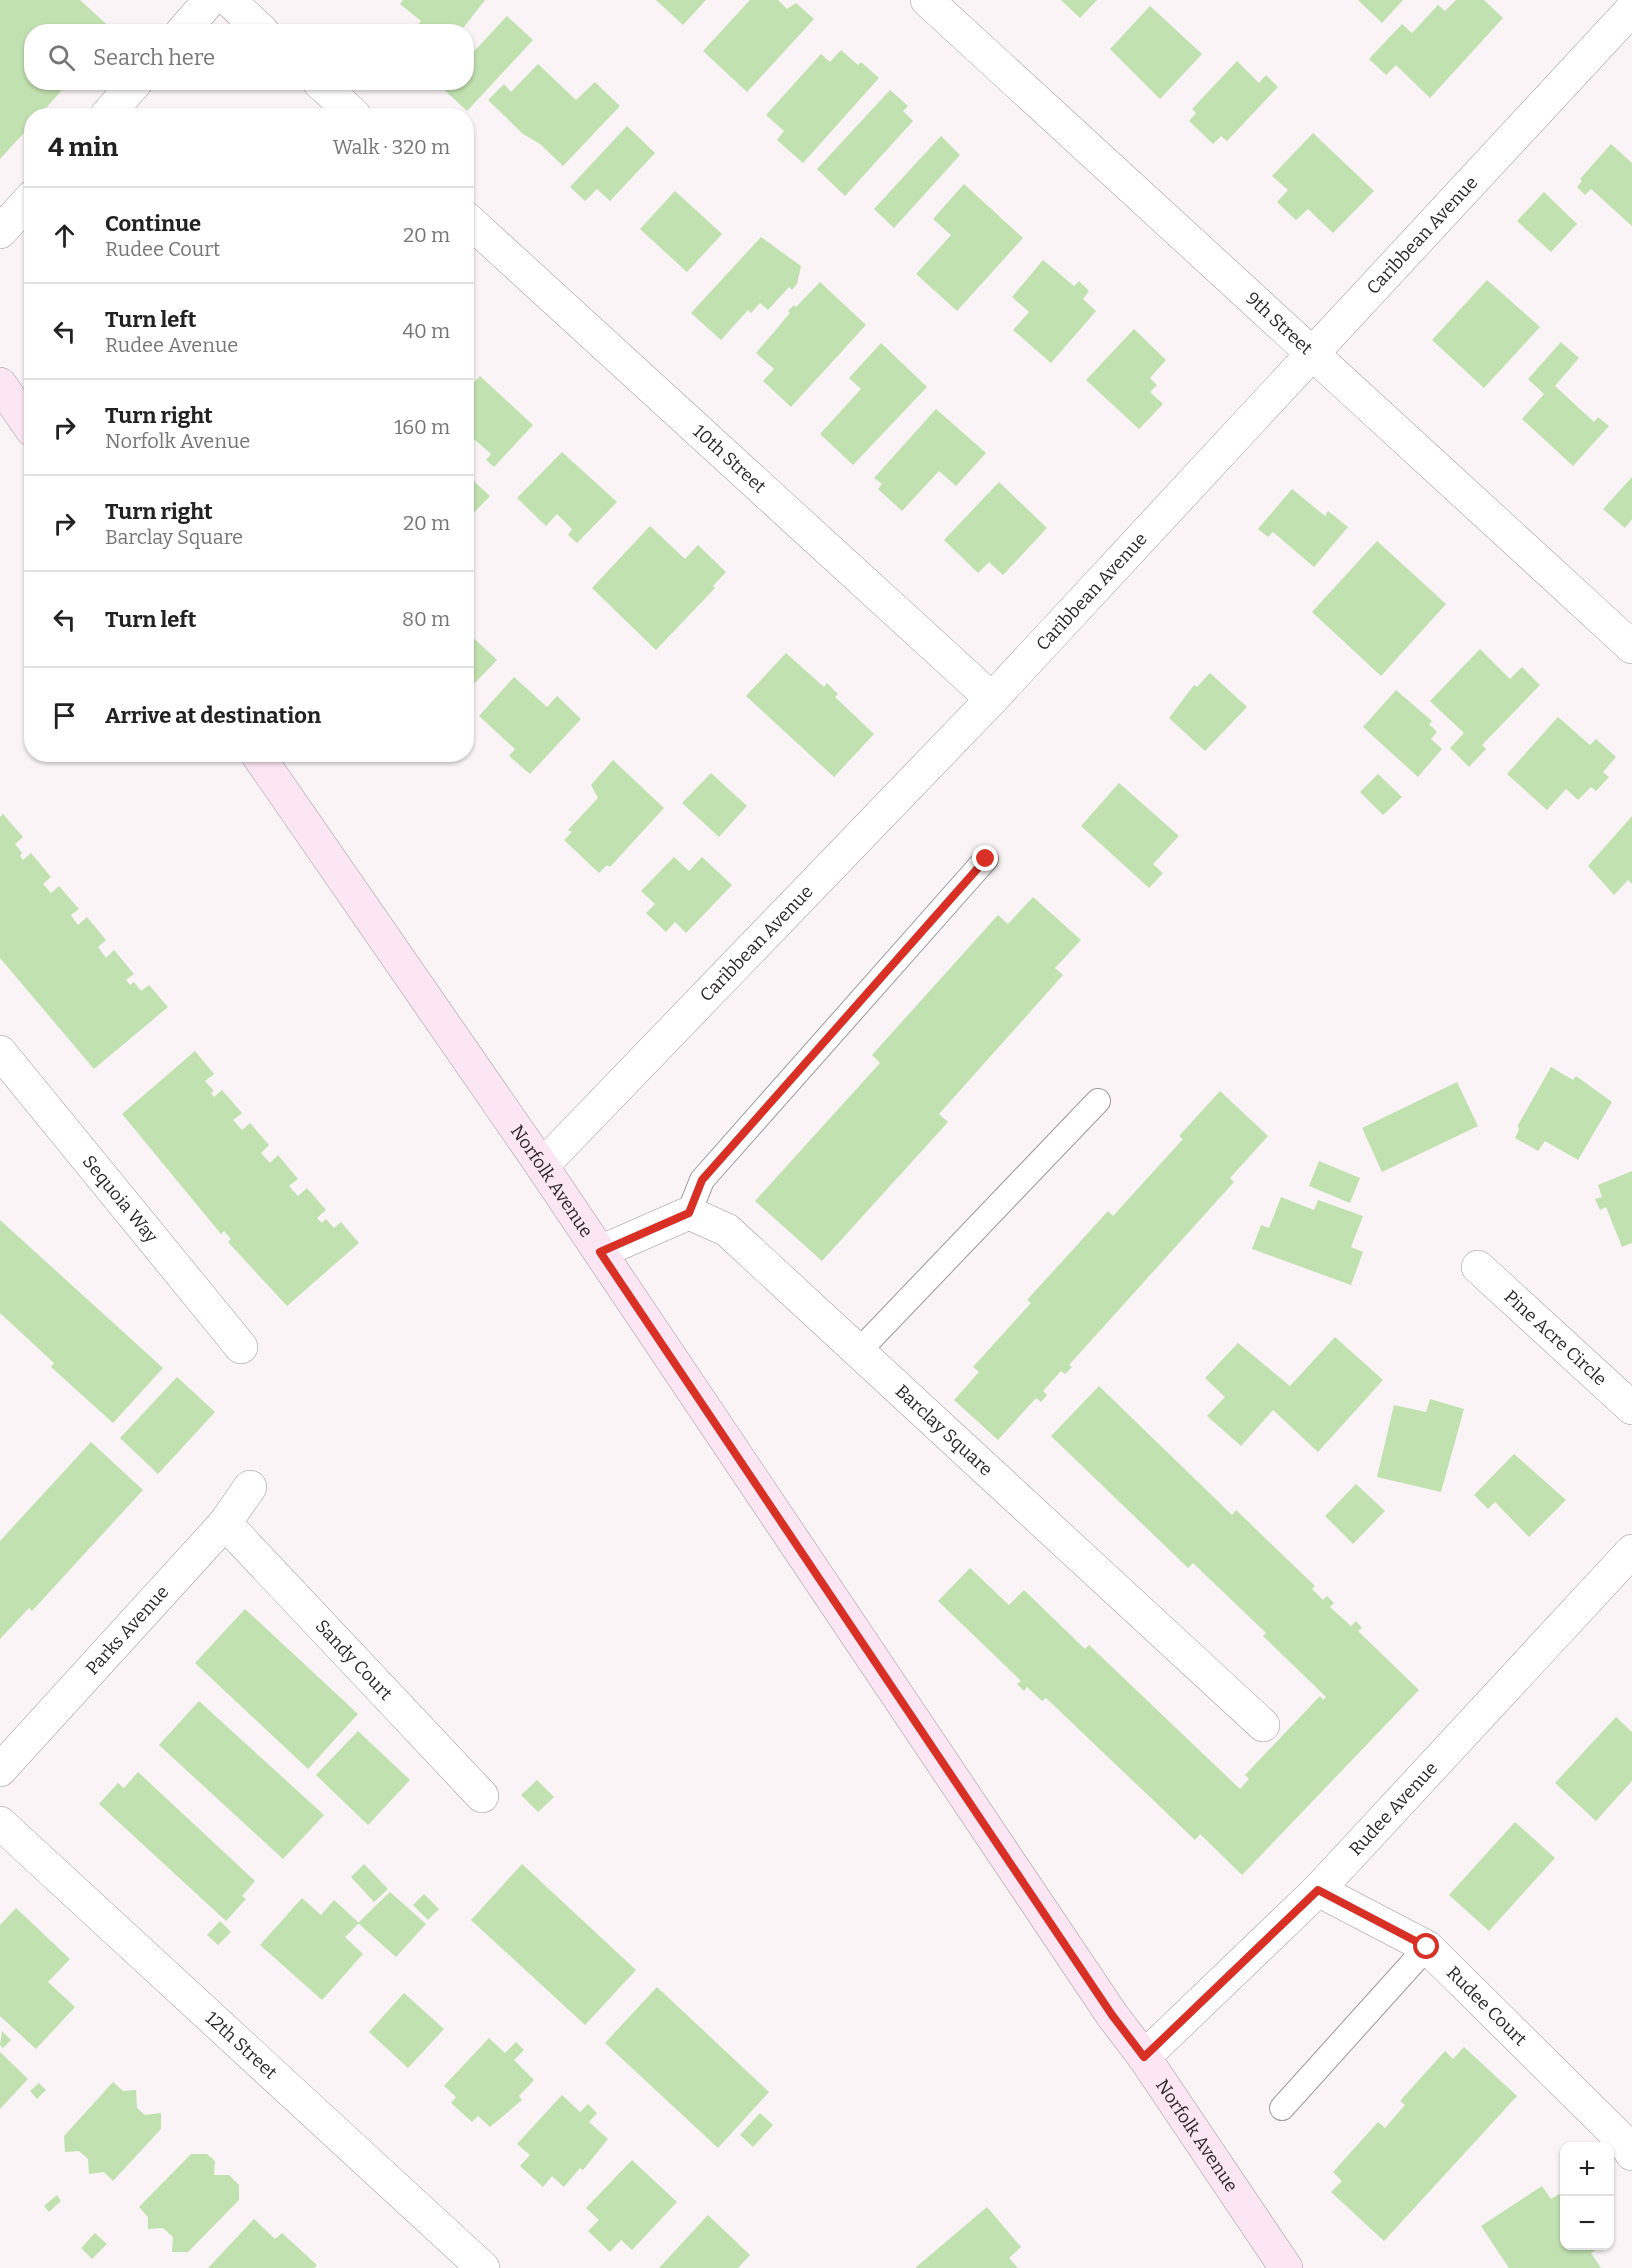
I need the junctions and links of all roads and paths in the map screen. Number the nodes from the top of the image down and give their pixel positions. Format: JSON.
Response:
{"nodes":[{"id":1,"x":210,"y":0,"type":"edge"},
{"id":2,"x":229,"y":0,"type":"edge"},
{"id":3,"x":927,"y":0,"type":"edge"},
{"id":4,"x":1624,"y":12,"type":"edge"},
{"id":5,"x":189,"y":24,"type":"edge"},
{"id":6,"x":254,"y":24,"type":"edge"},
{"id":7,"x":129,"y":90,"type":"edge"},
{"id":8,"x":327,"y":90,"type":"edge"},
{"id":9,"x":113,"y":108,"type":"edge"},
{"id":10,"x":347,"y":108,"type":"edge"},
{"id":11,"x":24,"y":206,"type":"edge"},
{"id":12,"x":474,"y":225,"type":"edge"},
{"id":13,"x":0,"y":232,"type":"edge"},
{"id":14,"x":1313,"y":356,"type":"junction"},
{"id":15,"x":0,"y":384,"type":"edge"},
{"id":16,"x":24,"y":418,"type":"edge"},
{"id":17,"x":1632,"y":647,"type":"edge"},
{"id":18,"x":992,"y":699,"type":"junction"},
{"id":19,"x":263,"y":762,"type":"edge"},
{"id":20,"x":986,"y":859,"type":"dead end"},
{"id":21,"x":0,"y":1052,"type":"edge"},
{"id":22,"x":1098,"y":1101,"type":"dead end"},
{"id":23,"x":542,"y":1167,"type":"junction"},
{"id":24,"x":689,"y":1213,"type":"junction"},
{"id":25,"x":600,"y":1252,"type":"junction"},
{"id":26,"x":1478,"y":1267,"type":"dead end"},
{"id":27,"x":241,"y":1347,"type":"dead end"},
{"id":28,"x":858,"y":1352,"type":"junction"},
{"id":29,"x":1632,"y":1408,"type":"edge"},
{"id":30,"x":250,"y":1487,"type":"dead end"},
{"id":31,"x":225,"y":1523,"type":"junction"},
{"id":32,"x":1632,"y":1551,"type":"edge"},
{"id":33,"x":1263,"y":1725,"type":"dead end"},
{"id":34,"x":0,"y":1770,"type":"edge"},
{"id":35,"x":482,"y":1796,"type":"dead end"},
{"id":36,"x":0,"y":1823,"type":"edge"},
{"id":37,"x":1318,"y":1890,"type":"junction"},
{"id":38,"x":1427,"y":1947,"type":"junction"},
{"id":39,"x":1144,"y":2057,"type":"junction"},
{"id":40,"x":1282,"y":2108,"type":"dead end"},
{"id":41,"x":1632,"y":2154,"type":"edge"},
{"id":42,"x":483,"y":2268,"type":"edge"},
{"id":43,"x":1286,"y":2268,"type":"edge"}],
"edges":[{"from":1,"to":5,"type":"street"},
{"from":2,"to":6,"type":"street"},
{"from":3,"to":14,"type":"street","name":"9th Street"},
{"from":4,"to":14,"type":"street","name":"Caribbean Avenue"},
{"from":7,"to":9,"type":"street"},
{"from":8,"to":10,"type":"street"},
{"from":11,"to":13,"type":"street"},
{"from":12,"to":18,"type":"street","name":"10th Street"},
{"from":14,"to":17,"type":"street","name":"9th Street"},
{"from":14,"to":18,"type":"street","name":"Caribbean Avenue"},
{"from":15,"to":16,"type":"main road"},
{"from":18,"to":23,"type":"street","name":"Caribbean Avenue"},
{"from":19,"to":23,"type":"main road","name":"Norfolk Avenue"},
{"from":20,"to":24,"type":"lane"},
{"from":21,"to":27,"type":"street","name":"Sequoia Way"},
{"from":22,"to":28,"type":"lane"},
{"from":23,"to":25,"type":"main road","name":"Norfolk Avenue"},
{"from":24,"to":25,"type":"street"},
{"from":24,"to":28,"type":"street","name":"Barclay Square"},
{"from":25,"to":39,"type":"main road","name":"Norfolk Avenue"},
{"from":26,"to":29,"type":"street","name":"Pine Acre Circle"},
{"from":28,"to":33,"type":"street","name":"Barclay Square"},
{"from":30,"to":31,"type":"street","name":"Parks Avenue"},
{"from":31,"to":34,"type":"street","name":"Parks Avenue"},
{"from":31,"to":35,"type":"street","name":"Sandy Court"},
{"from":32,"to":37,"type":"street","name":"Rudee Avenue"},
{"from":36,"to":42,"type":"street","name":"12th Street"},
{"from":37,"to":38,"type":"street","name":"Rudee Court"},
{"from":37,"to":39,"type":"street","name":"Rudee Avenue"},
{"from":38,"to":40,"type":"lane"},
{"from":38,"to":41,"type":"street","name":"Rudee Court"},
{"from":39,"to":43,"type":"main road","name":"Norfolk Avenue"}]}
